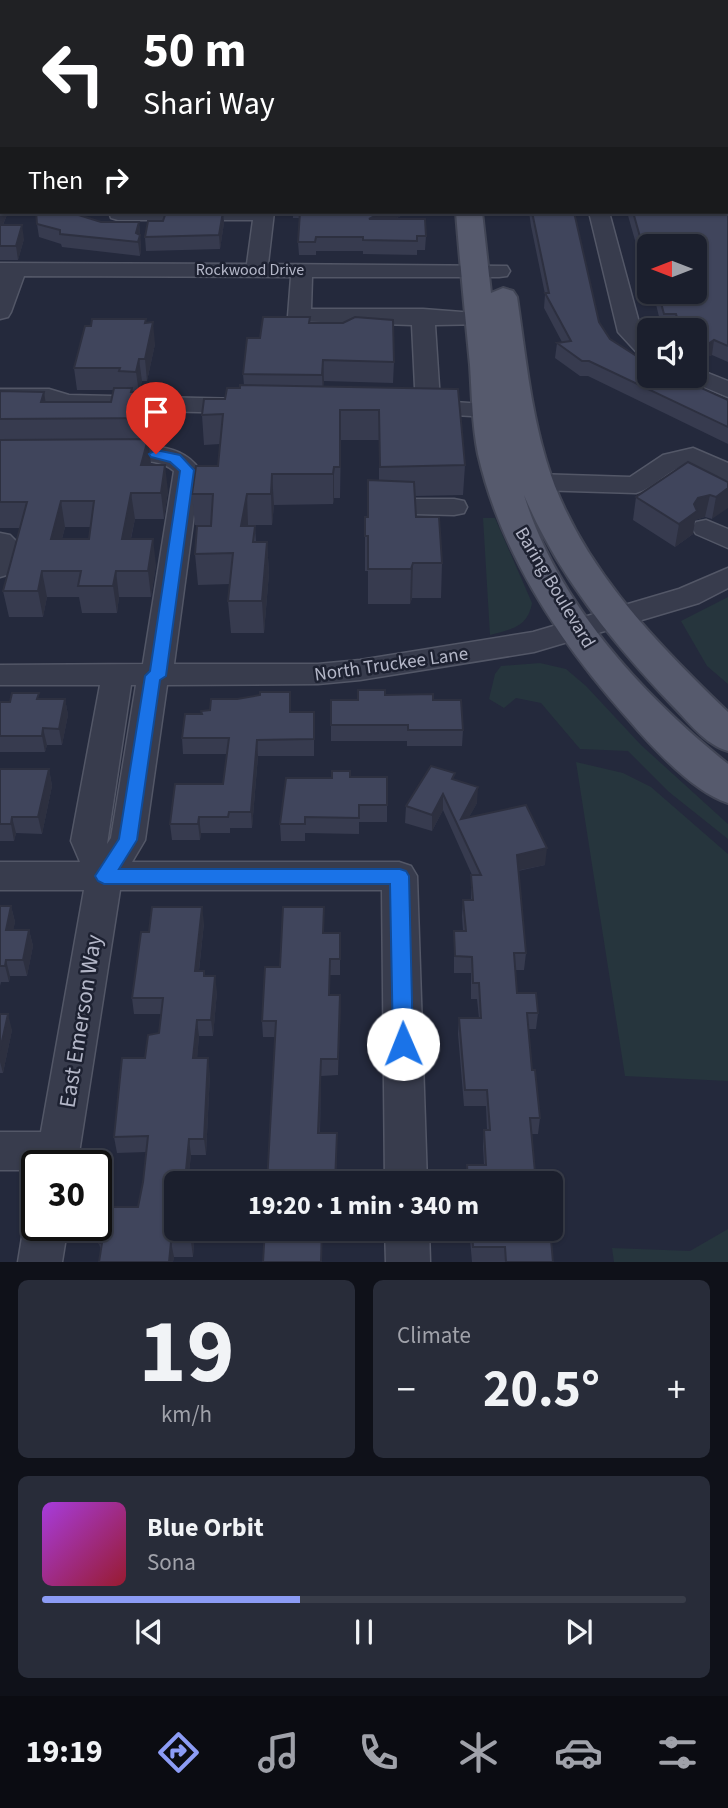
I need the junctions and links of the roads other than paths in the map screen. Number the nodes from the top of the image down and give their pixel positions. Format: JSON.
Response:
{"nodes":[{"id":1,"x":264,"y":214,"type":"edge"},
{"id":2,"x":470,"y":214,"type":"edge"},
{"id":3,"x":491,"y":214,"type":"edge"},
{"id":4,"x":600,"y":214,"type":"edge"},
{"id":5,"x":8,"y":269,"type":"edge"},
{"id":6,"x":257,"y":269,"type":"junction"},
{"id":7,"x":302,"y":269,"type":"junction"},
{"id":8,"x":487,"y":271,"type":"junction"},
{"id":9,"x":0,"y":312,"type":"edge"},
{"id":10,"x":423,"y":316,"type":"junction"},
{"id":11,"x":480,"y":319,"type":"junction"},
{"id":12,"x":637,"y":339,"type":"edge"},
{"id":13,"x":707,"y":380,"type":"edge"},
{"id":14,"x":728,"y":390,"type":"edge"},
{"id":15,"x":0,"y":396,"type":"edge"},
{"id":16,"x":263,"y":407,"type":"edge"},
{"id":17,"x":401,"y":408,"type":"edge"},
{"id":18,"x":428,"y":408,"type":"junction"},
{"id":19,"x":489,"y":410,"type":"junction"},
{"id":20,"x":84,"y":455,"type":"edge"},
{"id":21,"x":728,"y":474,"type":"edge"},
{"id":22,"x":536,"y":482,"type":"junction"},
{"id":23,"x":383,"y":507,"type":"edge"},
{"id":24,"x":454,"y":507,"type":"dead end"},
{"id":25,"x":0,"y":541,"type":"edge"},
{"id":26,"x":0,"y":568,"type":"edge"},
{"id":27,"x":728,"y":577,"type":"edge"},
{"id":28,"x":617,"y":617,"type":"junction"},
{"id":29,"x":576,"y":629,"type":"junction"},
{"id":30,"x":0,"y":675,"type":"edge"},
{"id":31,"x":117,"y":676,"type":"junction"},
{"id":32,"x":155,"y":676,"type":"junction"},
{"id":33,"x":728,"y":736,"type":"edge"},
{"id":34,"x":728,"y":787,"type":"edge"},
{"id":35,"x":0,"y":876,"type":"edge"},
{"id":36,"x":104,"y":876,"type":"junction"},
{"id":37,"x":59,"y":1150,"type":"edge"},
{"id":38,"x":0,"y":1151,"type":"edge"},
{"id":39,"x":21,"y":1154,"type":"edge"},
{"id":40,"x":406,"y":1171,"type":"edge"},
{"id":41,"x":43,"y":1241,"type":"edge"},
{"id":42,"x":407,"y":1241,"type":"edge"},
{"id":43,"x":40,"y":1262,"type":"edge"},
{"id":44,"x":408,"y":1262,"type":"edge"}],
"edges":[{"from":1,"to":6,"type":"street"},
{"from":2,"to":8,"type":"main road","name":"Baring Boulevard"},
{"from":3,"to":8,"type":"main road","name":"Baring Boulevard"},
{"from":4,"to":12,"type":"street"},
{"from":5,"to":6,"type":"street","name":"Rockwood Drive"},
{"from":5,"to":9,"type":"street"},
{"from":6,"to":7,"type":"street","name":"Rockwood Drive"},
{"from":7,"to":8,"type":"street","name":"Rockwood Drive"},
{"from":7,"to":10,"type":"street"},
{"from":8,"to":11,"type":"main road","name":"Baring Boulevard"},
{"from":8,"to":22,"type":"main road","name":"Baring Boulevard"},
{"from":10,"to":11,"type":"street"},
{"from":10,"to":18,"type":"street"},
{"from":11,"to":19,"type":"main road","name":"Baring Boulevard"},
{"from":13,"to":14,"type":"street"},
{"from":15,"to":16,"type":"street"},
{"from":17,"to":18,"type":"street"},
{"from":18,"to":19,"type":"street"},
{"from":19,"to":29,"type":"main road","name":"Baring Boulevard"},
{"from":20,"to":32,"type":"street","name":"East Emerson Way"},
{"from":21,"to":22,"type":"street"},
{"from":22,"to":28,"type":"main road","name":"Baring Boulevard"},
{"from":23,"to":24,"type":"street"},
{"from":25,"to":26,"type":"street"},
{"from":27,"to":28,"type":"street","name":"North Truckee Lane"},
{"from":28,"to":29,"type":"street","name":"North Truckee Lane"},
{"from":28,"to":33,"type":"main road","name":"Baring Boulevard"},
{"from":29,"to":32,"type":"street","name":"North Truckee Lane"},
{"from":29,"to":34,"type":"main road","name":"Baring Boulevard"},
{"from":30,"to":31,"type":"street","name":"North Truckee Lane"},
{"from":31,"to":32,"type":"street","name":"North Truckee Lane"},
{"from":31,"to":36,"type":"street"},
{"from":32,"to":36,"type":"street","name":"East Emerson Way"},
{"from":35,"to":36,"type":"street"},
{"from":36,"to":37,"type":"street","name":"East Emerson Way"},
{"from":36,"to":40,"type":"street"},
{"from":38,"to":39,"type":"street"},
{"from":41,"to":43,"type":"street"},
{"from":42,"to":44,"type":"street"}]}
